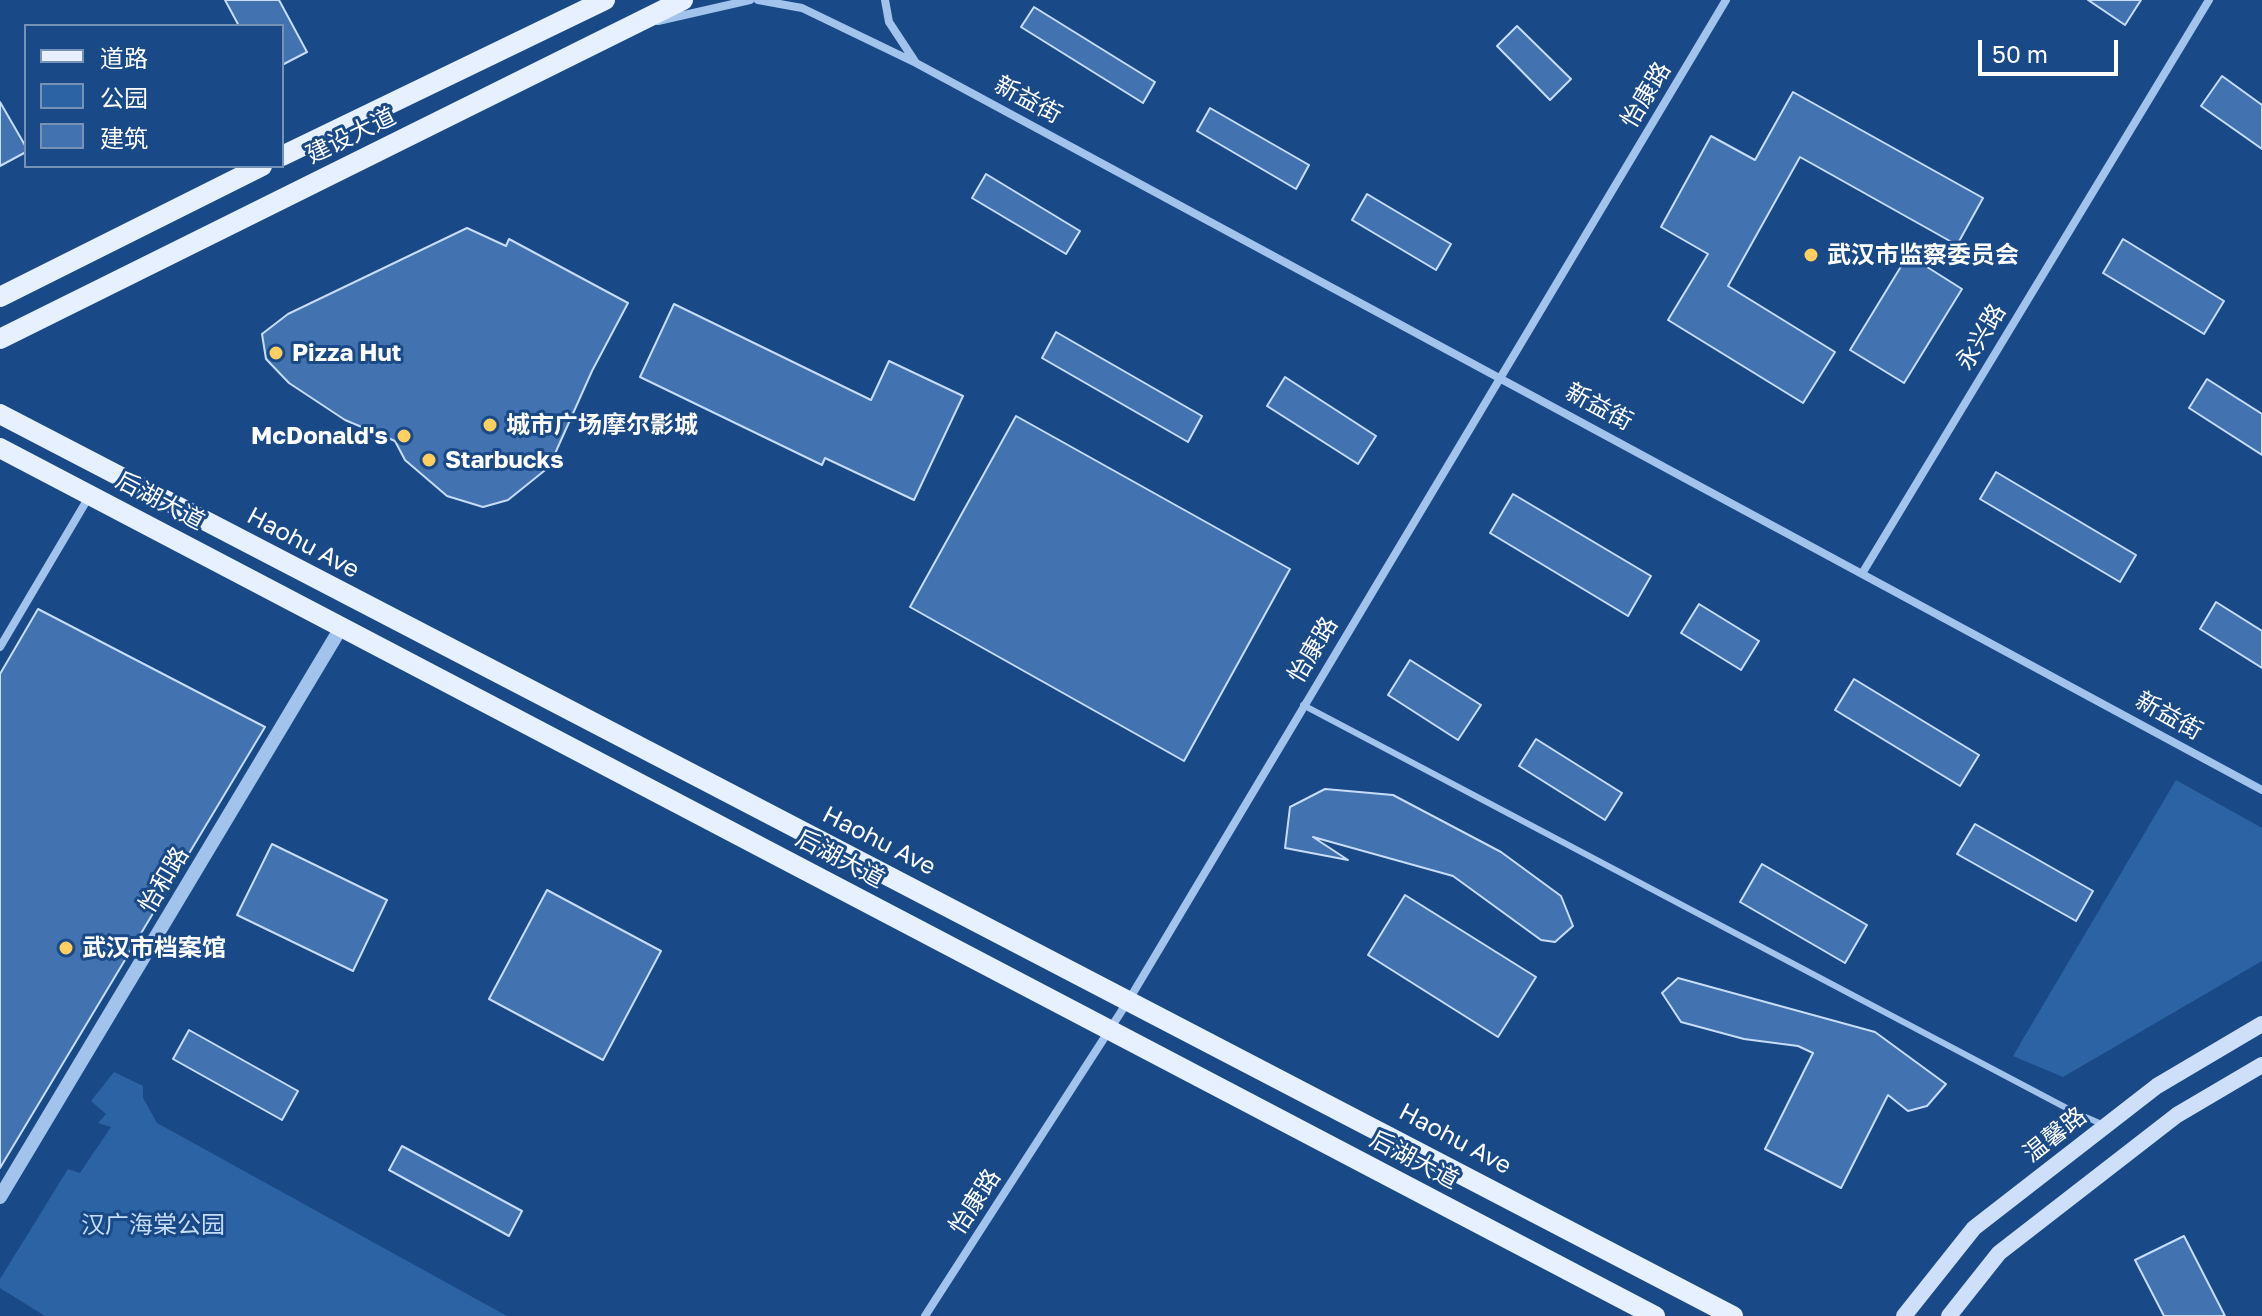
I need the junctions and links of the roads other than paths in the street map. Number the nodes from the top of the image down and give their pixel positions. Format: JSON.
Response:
{"nodes":[{"id":1,"x":605,"y":0,"type":"edge"},
{"id":2,"x":683,"y":0,"type":"edge"},
{"id":3,"x":750,"y":0,"type":"edge"},
{"id":4,"x":758,"y":0,"type":"edge"},
{"id":5,"x":885,"y":0,"type":"edge"},
{"id":6,"x":1726,"y":0,"type":"edge"},
{"id":7,"x":2209,"y":0,"type":"edge"},
{"id":8,"x":626,"y":28,"type":"junction"},
{"id":9,"x":916,"y":63,"type":"junction"},
{"id":10,"x":284,"y":155,"type":"edge"},
{"id":11,"x":258,"y":168,"type":"edge"},
{"id":12,"x":0,"y":297,"type":"edge"},
{"id":13,"x":0,"y":339,"type":"edge"},
{"id":14,"x":1500,"y":377,"type":"junction"},
{"id":15,"x":0,"y":414,"type":"edge"},
{"id":16,"x":0,"y":448,"type":"edge"},
{"id":17,"x":90,"y":494,"type":"junction"},
{"id":18,"x":1863,"y":572,"type":"junction"},
{"id":19,"x":342,"y":626,"type":"junction"},
{"id":20,"x":0,"y":647,"type":"edge"},
{"id":21,"x":1303,"y":705,"type":"junction"},
{"id":22,"x":2262,"y":790,"type":"edge"},
{"id":23,"x":1130,"y":998,"type":"junction"},
{"id":24,"x":2262,"y":1024,"type":"edge"},
{"id":25,"x":1110,"y":1030,"type":"junction"},
{"id":26,"x":2262,"y":1065,"type":"edge"},
{"id":27,"x":2106,"y":1126,"type":"junction"},
{"id":28,"x":0,"y":1197,"type":"edge"},
{"id":29,"x":925,"y":1316,"type":"edge"},
{"id":30,"x":1655,"y":1316,"type":"edge"},
{"id":31,"x":1733,"y":1316,"type":"edge"},
{"id":32,"x":1904,"y":1316,"type":"edge"},
{"id":33,"x":1949,"y":1316,"type":"edge"}],
"edges":[{"from":1,"to":10,"type":"main road","name":"建设大道"},
{"from":2,"to":8,"type":"main road","name":"建设大道"},
{"from":3,"to":8,"type":"street"},
{"from":4,"to":9,"type":"street","name":"新益街"},
{"from":5,"to":9,"type":"street"},
{"from":6,"to":14,"type":"street","name":"怡康路"},
{"from":7,"to":18,"type":"street","name":"永兴路"},
{"from":8,"to":13,"type":"main road","name":"建设大道"},
{"from":9,"to":14,"type":"street","name":"新益街"},
{"from":11,"to":12,"type":"main road"},
{"from":14,"to":18,"type":"street","name":"新益街"},
{"from":14,"to":21,"type":"street","name":"怡康路"},
{"from":15,"to":23,"type":"main road","name":"Haohu Ave"},
{"from":16,"to":17,"type":"main road","name":"后湖大道"},
{"from":17,"to":19,"type":"main road","name":"后湖大道"},
{"from":17,"to":20,"type":"street"},
{"from":18,"to":22,"type":"street","name":"新益街"},
{"from":19,"to":25,"type":"main road","name":"后湖大道"},
{"from":19,"to":28,"type":"street","name":"怡和路"},
{"from":21,"to":23,"type":"street","name":"怡康路"},
{"from":21,"to":27,"type":"lane"},
{"from":23,"to":25,"type":"street","name":"怡康路"},
{"from":23,"to":31,"type":"main road","name":"Haohu Ave"},
{"from":24,"to":27,"type":"main road","name":"温馨路"},
{"from":25,"to":29,"type":"street","name":"怡康路"},
{"from":25,"to":30,"type":"main road","name":"后湖大道"},
{"from":26,"to":33,"type":"main road"},
{"from":27,"to":32,"type":"main road","name":"温馨路"}]}
